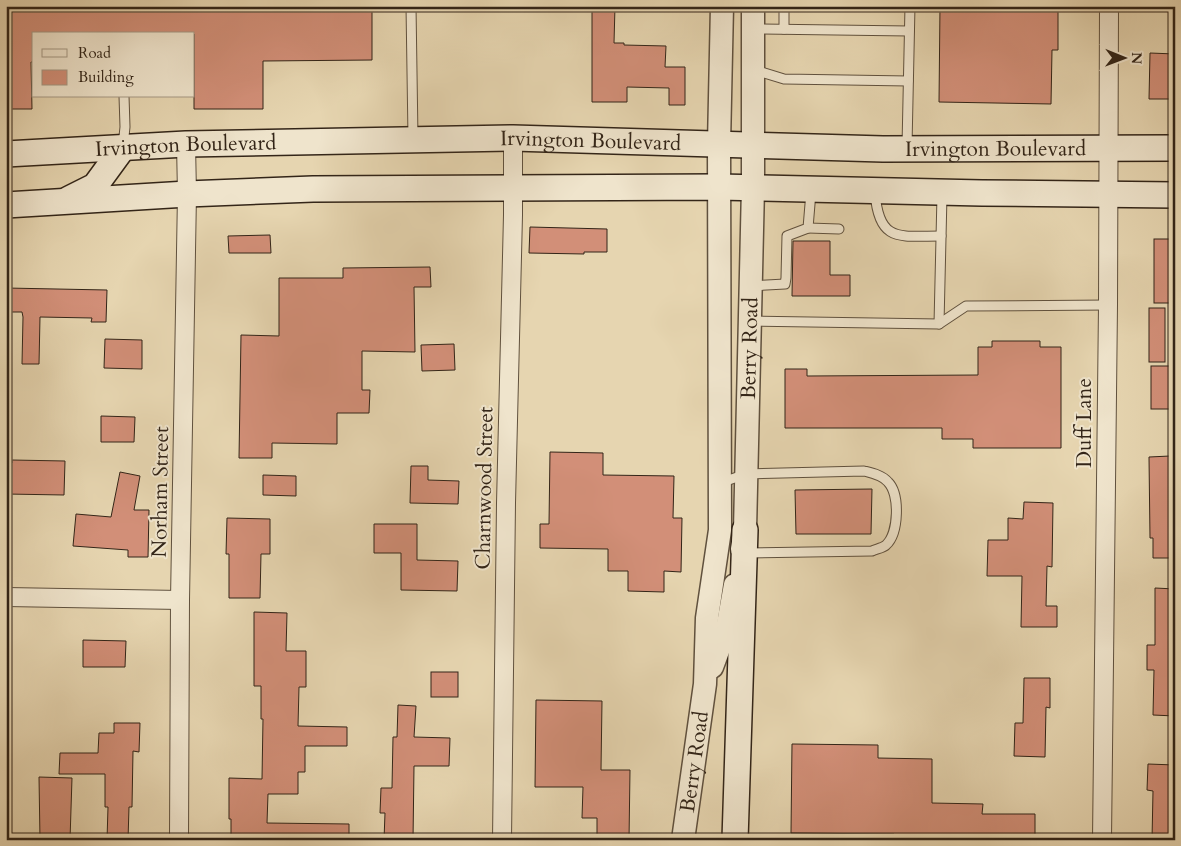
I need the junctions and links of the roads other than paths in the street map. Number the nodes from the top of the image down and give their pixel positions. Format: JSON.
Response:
{"nodes":[{"id":1,"x":412,"y":6,"type":"edge"},
{"id":2,"x":722,"y":6,"type":"edge"},
{"id":3,"x":753,"y":6,"type":"edge"},
{"id":4,"x":784,"y":6,"type":"edge"},
{"id":5,"x":910,"y":6,"type":"edge"},
{"id":6,"x":1109,"y":6,"type":"edge"},
{"id":7,"x":753,"y":29,"type":"junction"},
{"id":8,"x":784,"y":29,"type":"junction"},
{"id":9,"x":909,"y":31,"type":"junction"},
{"id":10,"x":754,"y":69,"type":"junction"},
{"id":11,"x":908,"y":82,"type":"junction"},
{"id":12,"x":124,"y":98,"type":"edge"},
{"id":13,"x":413,"y":138,"type":"junction"},
{"id":14,"x":513,"y":138,"type":"junction"},
{"id":15,"x":186,"y":144,"type":"junction"},
{"id":16,"x":719,"y":144,"type":"junction"},
{"id":17,"x":754,"y":145,"type":"junction"},
{"id":18,"x":1108,"y":148,"type":"junction"},
{"id":19,"x":1175,"y":148,"type":"edge"},
{"id":20,"x":122,"y":149,"type":"junction"},
{"id":21,"x":907,"y":149,"type":"junction"},
{"id":22,"x":6,"y":154,"type":"edge"},
{"id":23,"x":719,"y":187,"type":"junction"},
{"id":24,"x":753,"y":187,"type":"junction"},
{"id":25,"x":513,"y":188,"type":"junction"},
{"id":26,"x":811,"y":189,"type":"junction"},
{"id":27,"x":875,"y":190,"type":"junction"},
{"id":28,"x":942,"y":192,"type":"junction"},
{"id":29,"x":187,"y":194,"type":"junction"},
{"id":30,"x":1108,"y":195,"type":"junction"},
{"id":31,"x":1175,"y":195,"type":"edge"},
{"id":32,"x":61,"y":203,"type":"junction"},
{"id":33,"x":6,"y":205,"type":"edge"},
{"id":34,"x":808,"y":228,"type":"junction"},
{"id":35,"x":838,"y":229,"type":"dead end"},
{"id":36,"x":941,"y":236,"type":"junction"},
{"id":37,"x":751,"y":286,"type":"junction"},
{"id":38,"x":1108,"y":305,"type":"junction"},
{"id":39,"x":750,"y":321,"type":"junction"},
{"id":40,"x":939,"y":324,"type":"junction"},
{"id":41,"x":746,"y":474,"type":"junction"},
{"id":42,"x":720,"y":483,"type":"junction"},
{"id":43,"x":743,"y":546,"type":"junction"},
{"id":44,"x":6,"y":597,"type":"edge"},
{"id":45,"x":180,"y":600,"type":"junction"},
{"id":46,"x":705,"y":684,"type":"junction"},
{"id":47,"x":179,"y":840,"type":"edge"},
{"id":48,"x":502,"y":840,"type":"edge"},
{"id":49,"x":683,"y":840,"type":"edge"},
{"id":50,"x":735,"y":840,"type":"edge"},
{"id":51,"x":1102,"y":840,"type":"edge"}],
"edges":[{"from":1,"to":13,"type":"lane"},
{"from":2,"to":16,"type":"street","name":"Berry Road"},
{"from":3,"to":7,"type":"street","name":"Berry Road"},
{"from":4,"to":8,"type":"lane"},
{"from":5,"to":9,"type":"lane"},
{"from":6,"to":18,"type":"street","name":"Duff Lane"},
{"from":7,"to":8,"type":"lane"},
{"from":7,"to":10,"type":"street","name":"Berry Road"},
{"from":8,"to":9,"type":"lane"},
{"from":9,"to":11,"type":"lane"},
{"from":10,"to":11,"type":"lane"},
{"from":10,"to":17,"type":"street","name":"Berry Road"},
{"from":11,"to":21,"type":"lane"},
{"from":12,"to":20,"type":"lane"},
{"from":13,"to":14,"type":"main road","name":"Irvington Boulevard"},
{"from":13,"to":15,"type":"main road","name":"Irvington Boulevard"},
{"from":14,"to":16,"type":"main road","name":"Irvington Boulevard"},
{"from":14,"to":25,"type":"street","name":"Charnwood Street"},
{"from":15,"to":20,"type":"main road","name":"Irvington Boulevard"},
{"from":15,"to":29,"type":"street","name":"Norham Street"},
{"from":16,"to":17,"type":"main road","name":"Irvington Boulevard"},
{"from":16,"to":23,"type":"street","name":"Berry Road"},
{"from":17,"to":21,"type":"main road","name":"Irvington Boulevard"},
{"from":17,"to":24,"type":"street","name":"Berry Road"},
{"from":18,"to":19,"type":"main road","name":"Irvington Boulevard"},
{"from":18,"to":21,"type":"main road","name":"Irvington Boulevard"},
{"from":18,"to":30,"type":"street","name":"Duff Lane"},
{"from":20,"to":22,"type":"main road","name":"Irvington Boulevard"},
{"from":20,"to":32,"type":"main road"},
{"from":23,"to":24,"type":"main road","name":"Irvington Boulevard"},
{"from":23,"to":25,"type":"main road","name":"Irvington Boulevard"},
{"from":23,"to":42,"type":"street","name":"Berry Road"},
{"from":24,"to":26,"type":"main road","name":"Irvington Boulevard"},
{"from":24,"to":37,"type":"street","name":"Berry Road"},
{"from":25,"to":29,"type":"main road","name":"Irvington Boulevard"},
{"from":25,"to":48,"type":"street","name":"Charnwood Street"},
{"from":26,"to":27,"type":"main road","name":"Irvington Boulevard"},
{"from":26,"to":34,"type":"lane"},
{"from":27,"to":28,"type":"main road","name":"Irvington Boulevard"},
{"from":27,"to":36,"type":"lane"},
{"from":28,"to":30,"type":"main road","name":"Irvington Boulevard"},
{"from":28,"to":36,"type":"lane"},
{"from":29,"to":32,"type":"main road","name":"Irvington Boulevard"},
{"from":29,"to":45,"type":"street","name":"Norham Street"},
{"from":30,"to":31,"type":"main road","name":"Irvington Boulevard"},
{"from":30,"to":38,"type":"street","name":"Duff Lane"},
{"from":32,"to":33,"type":"main road","name":"Irvington Boulevard"},
{"from":34,"to":35,"type":"lane"},
{"from":34,"to":37,"type":"lane"},
{"from":36,"to":40,"type":"lane"},
{"from":37,"to":39,"type":"street","name":"Berry Road"},
{"from":38,"to":40,"type":"lane"},
{"from":38,"to":51,"type":"street","name":"Duff Lane"},
{"from":39,"to":40,"type":"lane"},
{"from":39,"to":41,"type":"street","name":"Berry Road"},
{"from":41,"to":42,"type":"lane"},
{"from":41,"to":43,"type":"street","name":"Berry Road"},
{"from":41,"to":43,"type":"lane"},
{"from":42,"to":46,"type":"street","name":"Berry Road"},
{"from":43,"to":46,"type":"street","name":"Berry Road"},
{"from":43,"to":50,"type":"main road"},
{"from":44,"to":45,"type":"street"},
{"from":45,"to":47,"type":"street","name":"Norham Street"},
{"from":46,"to":49,"type":"street","name":"Berry Road"}]}
